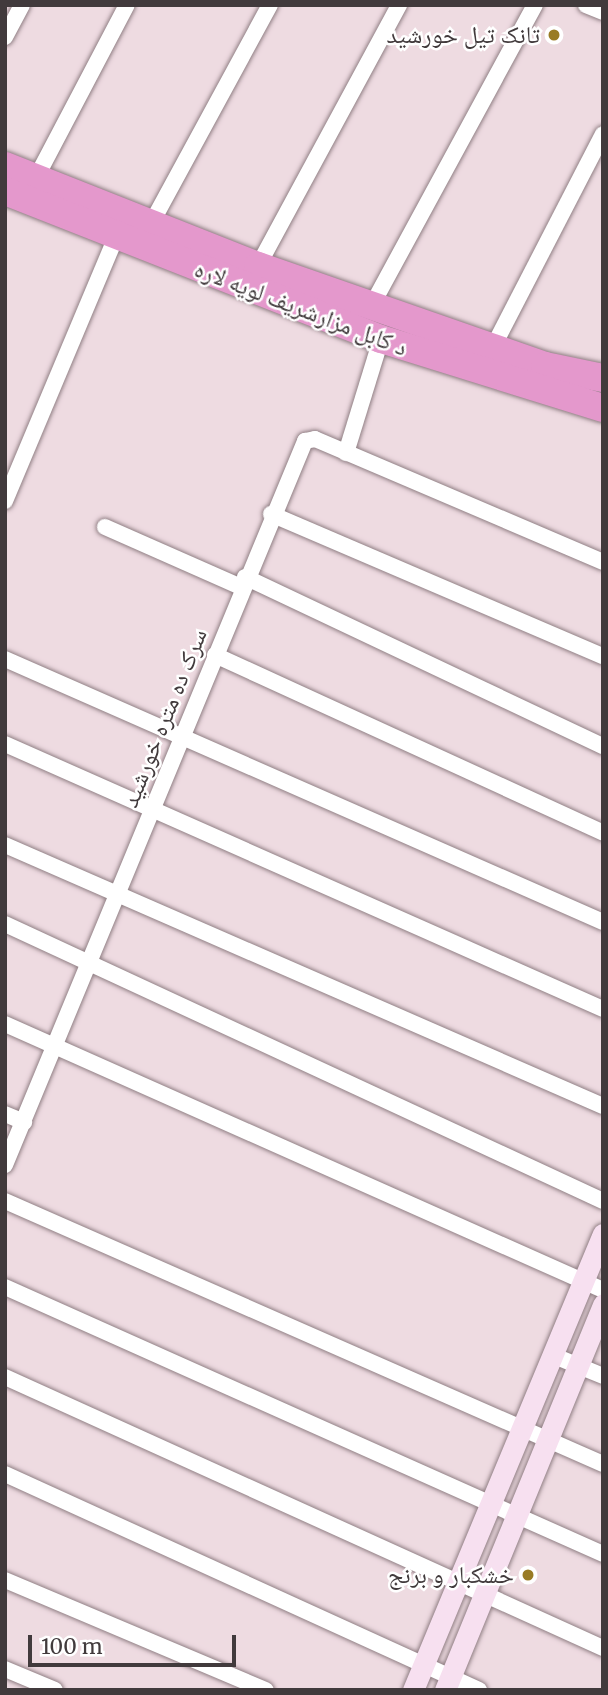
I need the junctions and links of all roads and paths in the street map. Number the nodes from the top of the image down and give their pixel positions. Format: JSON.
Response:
{"nodes":[{"id":1,"x":22,"y":5,"type":"edge"},
{"id":2,"x":127,"y":5,"type":"edge"},
{"id":3,"x":270,"y":5,"type":"edge"},
{"id":4,"x":399,"y":5,"type":"edge"},
{"id":5,"x":535,"y":5,"type":"edge"},
{"id":6,"x":586,"y":5,"type":"edge"},
{"id":7,"x":603,"y":12,"type":"edge"},
{"id":8,"x":5,"y":37,"type":"edge"},
{"id":9,"x":603,"y":135,"type":"edge"},
{"id":10,"x":5,"y":166,"type":"edge"},
{"id":11,"x":36,"y":177,"type":"junction"},
{"id":12,"x":5,"y":191,"type":"edge"},
{"id":13,"x":151,"y":224,"type":"junction"},
{"id":14,"x":116,"y":237,"type":"junction"},
{"id":15,"x":258,"y":266,"type":"junction"},
{"id":16,"x":372,"y":305,"type":"junction"},
{"id":17,"x":381,"y":339,"type":"junction"},
{"id":18,"x":493,"y":348,"type":"junction"},
{"id":19,"x":481,"y":373,"type":"junction"},
{"id":20,"x":603,"y":378,"type":"edge"},
{"id":21,"x":603,"y":408,"type":"edge"},
{"id":22,"x":346,"y":453,"type":"junction"},
{"id":23,"x":5,"y":501,"type":"edge"},
{"id":24,"x":271,"y":514,"type":"junction"},
{"id":25,"x":105,"y":527,"type":"dead end"},
{"id":26,"x":603,"y":562,"type":"edge"},
{"id":27,"x":243,"y":582,"type":"junction"},
{"id":28,"x":215,"y":655,"type":"junction"},
{"id":29,"x":603,"y":656,"type":"edge"},
{"id":30,"x":5,"y":659,"type":"edge"},
{"id":31,"x":181,"y":738,"type":"junction"},
{"id":32,"x":5,"y":744,"type":"edge"},
{"id":33,"x":603,"y":746,"type":"edge"},
{"id":34,"x":151,"y":807,"type":"junction"},
{"id":35,"x":603,"y":833,"type":"edge"},
{"id":36,"x":5,"y":845,"type":"edge"},
{"id":37,"x":120,"y":892,"type":"junction"},
{"id":38,"x":603,"y":922,"type":"edge"},
{"id":39,"x":5,"y":924,"type":"edge"},
{"id":40,"x":90,"y":960,"type":"junction"},
{"id":41,"x":603,"y":1009,"type":"edge"},
{"id":42,"x":5,"y":1024,"type":"edge"},
{"id":43,"x":57,"y":1046,"type":"junction"},
{"id":44,"x":603,"y":1106,"type":"edge"},
{"id":45,"x":5,"y":1114,"type":"edge"},
{"id":46,"x":24,"y":1122,"type":"junction"},
{"id":47,"x":5,"y":1165,"type":"edge"},
{"id":48,"x":5,"y":1201,"type":"edge"},
{"id":49,"x":603,"y":1201,"type":"edge"},
{"id":50,"x":603,"y":1234,"type":"edge"},
{"id":51,"x":583,"y":1282,"type":"junction"},
{"id":52,"x":5,"y":1287,"type":"edge"},
{"id":53,"x":603,"y":1290,"type":"edge"},
{"id":54,"x":603,"y":1304,"type":"edge"},
{"id":55,"x":552,"y":1354,"type":"junction"},
{"id":56,"x":578,"y":1366,"type":"junction"},
{"id":57,"x":603,"y":1376,"type":"edge"},
{"id":58,"x":5,"y":1377,"type":"edge"},
{"id":59,"x":522,"y":1429,"type":"junction"},
{"id":60,"x":547,"y":1440,"type":"junction"},
{"id":61,"x":603,"y":1464,"type":"edge"},
{"id":62,"x":5,"y":1474,"type":"edge"},
{"id":63,"x":490,"y":1506,"type":"junction"},
{"id":64,"x":516,"y":1517,"type":"junction"},
{"id":65,"x":603,"y":1554,"type":"edge"},
{"id":66,"x":5,"y":1580,"type":"edge"},
{"id":67,"x":456,"y":1586,"type":"junction"},
{"id":68,"x":483,"y":1597,"type":"junction"},
{"id":69,"x":603,"y":1648,"type":"edge"},
{"id":70,"x":423,"y":1666,"type":"junction"},
{"id":71,"x":5,"y":1669,"type":"edge"},
{"id":72,"x":448,"y":1684,"type":"edge"},
{"id":73,"x":55,"y":1690,"type":"edge"},
{"id":74,"x":266,"y":1690,"type":"edge"},
{"id":75,"x":413,"y":1690,"type":"edge"},
{"id":76,"x":479,"y":1690,"type":"edge"}],
"edges":[{"from":1,"to":8,"type":"street"},
{"from":2,"to":11,"type":"street"},
{"from":3,"to":13,"type":"street"},
{"from":4,"to":15,"type":"street"},
{"from":5,"to":16,"type":"street"},
{"from":6,"to":7,"type":"street"},
{"from":9,"to":18,"type":"street"},
{"from":10,"to":11,"type":"highway","name":"د کابل مزارشریف لویه لاره"},
{"from":11,"to":13,"type":"highway","name":"د کابل مزارشریف لویه لاره"},
{"from":12,"to":14,"type":"highway","name":"د کابل مزارشریف لویه لاره"},
{"from":13,"to":15,"type":"highway","name":"د کابل مزارشریف لویه لاره"},
{"from":14,"to":17,"type":"highway","name":"د کابل مزارشریف لویه لاره"},
{"from":14,"to":23,"type":"street"},
{"from":15,"to":16,"type":"highway","name":"د کابل مزارشریف لویه لاره"},
{"from":16,"to":18,"type":"highway","name":"د کابل مزارشریف لویه لاره"},
{"from":17,"to":19,"type":"highway","name":"د کابل مزارشریف لویه لاره"},
{"from":17,"to":22,"type":"street"},
{"from":18,"to":19,"type":"street"},
{"from":18,"to":20,"type":"highway","name":"د کابل مزارشریف لویه لاره"},
{"from":19,"to":21,"type":"highway","name":"د کابل مزارشریف لویه لاره"},
{"from":22,"to":24,"type":"street","name":"سرک ده متره خورشید"},
{"from":22,"to":26,"type":"street"},
{"from":24,"to":27,"type":"street","name":"سرک ده متره خورشید"},
{"from":24,"to":29,"type":"street"},
{"from":25,"to":27,"type":"street"},
{"from":27,"to":28,"type":"street","name":"سرک ده متره خورشید"},
{"from":27,"to":33,"type":"street"},
{"from":28,"to":31,"type":"street","name":"سرک ده متره خورشید"},
{"from":28,"to":35,"type":"street"},
{"from":30,"to":31,"type":"street"},
{"from":31,"to":34,"type":"street","name":"سرک ده متره خورشید"},
{"from":31,"to":38,"type":"street"},
{"from":32,"to":34,"type":"street"},
{"from":34,"to":37,"type":"street","name":"سرک ده متره خورشید"},
{"from":34,"to":41,"type":"street"},
{"from":36,"to":37,"type":"street"},
{"from":37,"to":40,"type":"street","name":"سرک ده متره خورشید"},
{"from":37,"to":44,"type":"street"},
{"from":39,"to":40,"type":"street"},
{"from":40,"to":43,"type":"street","name":"سرک ده متره خورشید"},
{"from":40,"to":49,"type":"street"},
{"from":42,"to":43,"type":"street"},
{"from":43,"to":46,"type":"street","name":"سرک ده متره خورشید"},
{"from":43,"to":51,"type":"street"},
{"from":45,"to":46,"type":"street"},
{"from":46,"to":47,"type":"street","name":"سرک ده متره خورشید"},
{"from":48,"to":59,"type":"street"},
{"from":50,"to":51,"type":"street"},
{"from":51,"to":53,"type":"street"},
{"from":51,"to":55,"type":"street"},
{"from":52,"to":63,"type":"street"},
{"from":54,"to":56,"type":"street"},
{"from":55,"to":56,"type":"street"},
{"from":55,"to":59,"type":"street"},
{"from":56,"to":57,"type":"street"},
{"from":56,"to":60,"type":"street"},
{"from":58,"to":67,"type":"street"},
{"from":59,"to":60,"type":"street"},
{"from":59,"to":63,"type":"street"},
{"from":60,"to":61,"type":"street"},
{"from":60,"to":64,"type":"street"},
{"from":62,"to":70,"type":"street"},
{"from":63,"to":64,"type":"street"},
{"from":63,"to":67,"type":"street"},
{"from":64,"to":65,"type":"street"},
{"from":64,"to":68,"type":"street"},
{"from":66,"to":74,"type":"street"},
{"from":67,"to":68,"type":"street"},
{"from":67,"to":70,"type":"street"},
{"from":68,"to":69,"type":"street"},
{"from":68,"to":72,"type":"street"},
{"from":70,"to":72,"type":"street"},
{"from":70,"to":75,"type":"street"},
{"from":71,"to":73,"type":"street"},
{"from":72,"to":76,"type":"street"}]}
